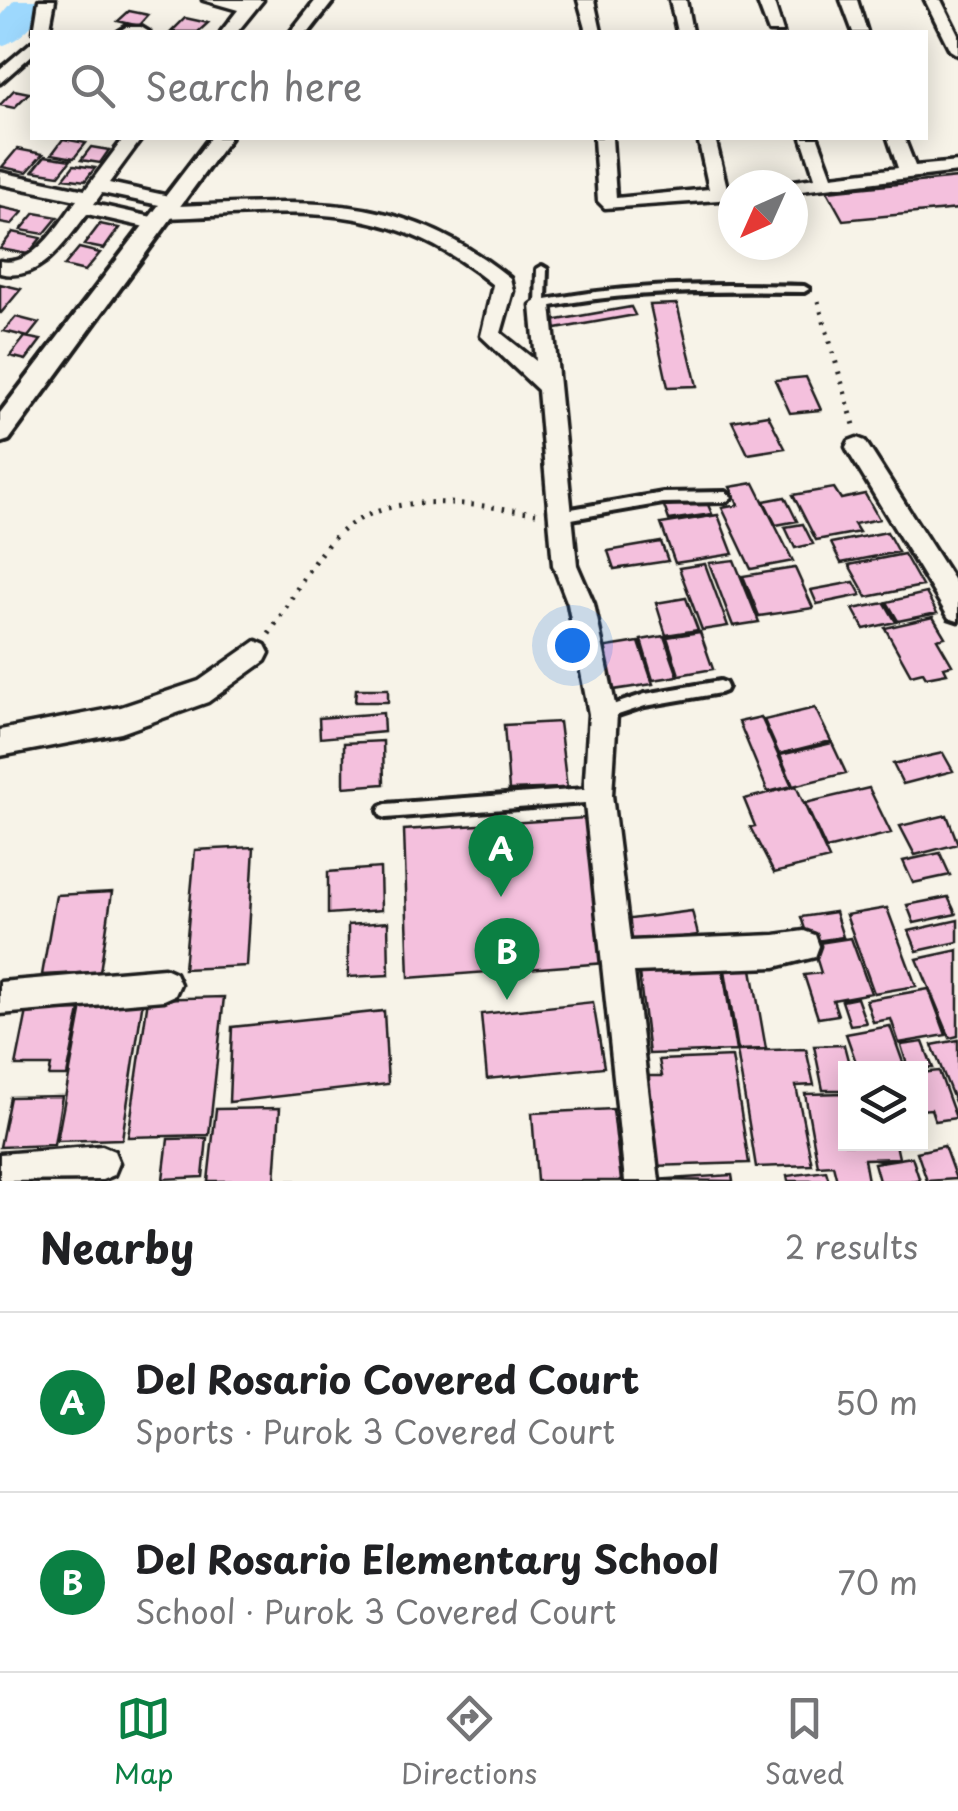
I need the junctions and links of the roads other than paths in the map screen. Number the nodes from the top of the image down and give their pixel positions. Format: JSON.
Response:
{"nodes":[{"id":1,"x":47,"y":0,"type":"edge"},
{"id":2,"x":210,"y":0,"type":"edge"},
{"id":3,"x":325,"y":0,"type":"edge"},
{"id":4,"x":586,"y":0,"type":"edge"},
{"id":5,"x":678,"y":0,"type":"edge"},
{"id":6,"x":765,"y":0,"type":"edge"},
{"id":7,"x":849,"y":0,"type":"edge"},
{"id":8,"x":933,"y":0,"type":"edge"},
{"id":9,"x":252,"y":4,"type":"edge"},
{"id":10,"x":42,"y":30,"type":"edge"},
{"id":11,"x":230,"y":30,"type":"edge"},
{"id":12,"x":302,"y":30,"type":"edge"},
{"id":13,"x":594,"y":30,"type":"edge"},
{"id":14,"x":685,"y":30,"type":"edge"},
{"id":15,"x":775,"y":30,"type":"edge"},
{"id":16,"x":859,"y":30,"type":"edge"},
{"id":17,"x":30,"y":48,"type":"edge"},
{"id":18,"x":958,"y":50,"type":"edge"},
{"id":19,"x":0,"y":78,"type":"edge"},
{"id":20,"x":125,"y":140,"type":"edge"},
{"id":21,"x":218,"y":140,"type":"edge"},
{"id":22,"x":602,"y":140,"type":"edge"},
{"id":23,"x":708,"y":140,"type":"edge"},
{"id":24,"x":811,"y":140,"type":"edge"},
{"id":25,"x":897,"y":140,"type":"edge"},
{"id":26,"x":958,"y":168,"type":"edge"},
{"id":27,"x":718,"y":170,"type":"edge"},
{"id":28,"x":908,"y":172,"type":"junction"},
{"id":29,"x":0,"y":178,"type":"edge"},
{"id":30,"x":825,"y":182,"type":"junction"},
{"id":31,"x":808,"y":184,"type":"edge"},
{"id":32,"x":718,"y":194,"type":"edge"},
{"id":33,"x":90,"y":196,"type":"junction"},
{"id":34,"x":163,"y":212,"type":"junction"},
{"id":35,"x":0,"y":267,"type":"edge"},
{"id":36,"x":542,"y":269,"type":"dead end"},
{"id":37,"x":804,"y":289,"type":"road end"},
{"id":38,"x":541,"y":305,"type":"junction"},
{"id":39,"x":550,"y":390,"type":"junction"},
{"id":40,"x":0,"y":433,"type":"edge"},
{"id":41,"x":857,"y":447,"type":"road end"},
{"id":42,"x":726,"y":497,"type":"dead end"},
{"id":43,"x":560,"y":516,"type":"junction"},
{"id":44,"x":958,"y":610,"type":"edge"},
{"id":45,"x":256,"y":653,"type":"road end"},
{"id":46,"x":720,"y":687,"type":"dead end"},
{"id":47,"x":603,"y":714,"type":"junction"},
{"id":48,"x":0,"y":744,"type":"edge"},
{"id":49,"x":598,"y":795,"type":"junction"},
{"id":50,"x":386,"y":811,"type":"dead end"},
{"id":51,"x":804,"y":946,"type":"dead end"},
{"id":52,"x":618,"y":956,"type":"junction"},
{"id":53,"x":164,"y":984,"type":"dead end"},
{"id":54,"x":0,"y":998,"type":"edge"},
{"id":55,"x":102,"y":1162,"type":"dead end"},
{"id":56,"x":0,"y":1171,"type":"edge"},
{"id":57,"x":642,"y":1181,"type":"edge"}],
"edges":[{"from":1,"to":10,"type":"street"},
{"from":2,"to":9,"type":"street"},
{"from":3,"to":12,"type":"street"},
{"from":4,"to":13,"type":"street"},
{"from":5,"to":14,"type":"street"},
{"from":6,"to":15,"type":"street"},
{"from":7,"to":16,"type":"street"},
{"from":8,"to":18,"type":"street"},
{"from":9,"to":11,"type":"street"},
{"from":17,"to":19,"type":"street"},
{"from":20,"to":33,"type":"street"},
{"from":21,"to":34,"type":"street"},
{"from":22,"to":32,"type":"street"},
{"from":23,"to":27,"type":"street"},
{"from":24,"to":30,"type":"street"},
{"from":25,"to":28,"type":"street"},
{"from":26,"to":28,"type":"street"},
{"from":28,"to":30,"type":"street"},
{"from":29,"to":33,"type":"street"},
{"from":30,"to":31,"type":"street"},
{"from":33,"to":34,"type":"street"},
{"from":33,"to":35,"type":"street"},
{"from":34,"to":39,"type":"street"},
{"from":34,"to":40,"type":"street"},
{"from":36,"to":38,"type":"lane"},
{"from":37,"to":38,"type":"lane"},
{"from":38,"to":39,"type":"street"},
{"from":39,"to":43,"type":"street"},
{"from":41,"to":44,"type":"street"},
{"from":42,"to":43,"type":"lane"},
{"from":43,"to":47,"type":"street"},
{"from":45,"to":48,"type":"street"},
{"from":46,"to":47,"type":"lane"},
{"from":47,"to":49,"type":"street"},
{"from":49,"to":50,"type":"lane"},
{"from":49,"to":52,"type":"street"},
{"from":51,"to":52,"type":"street"},
{"from":52,"to":57,"type":"street"},
{"from":53,"to":54,"type":"street"},
{"from":55,"to":56,"type":"street"}]}
